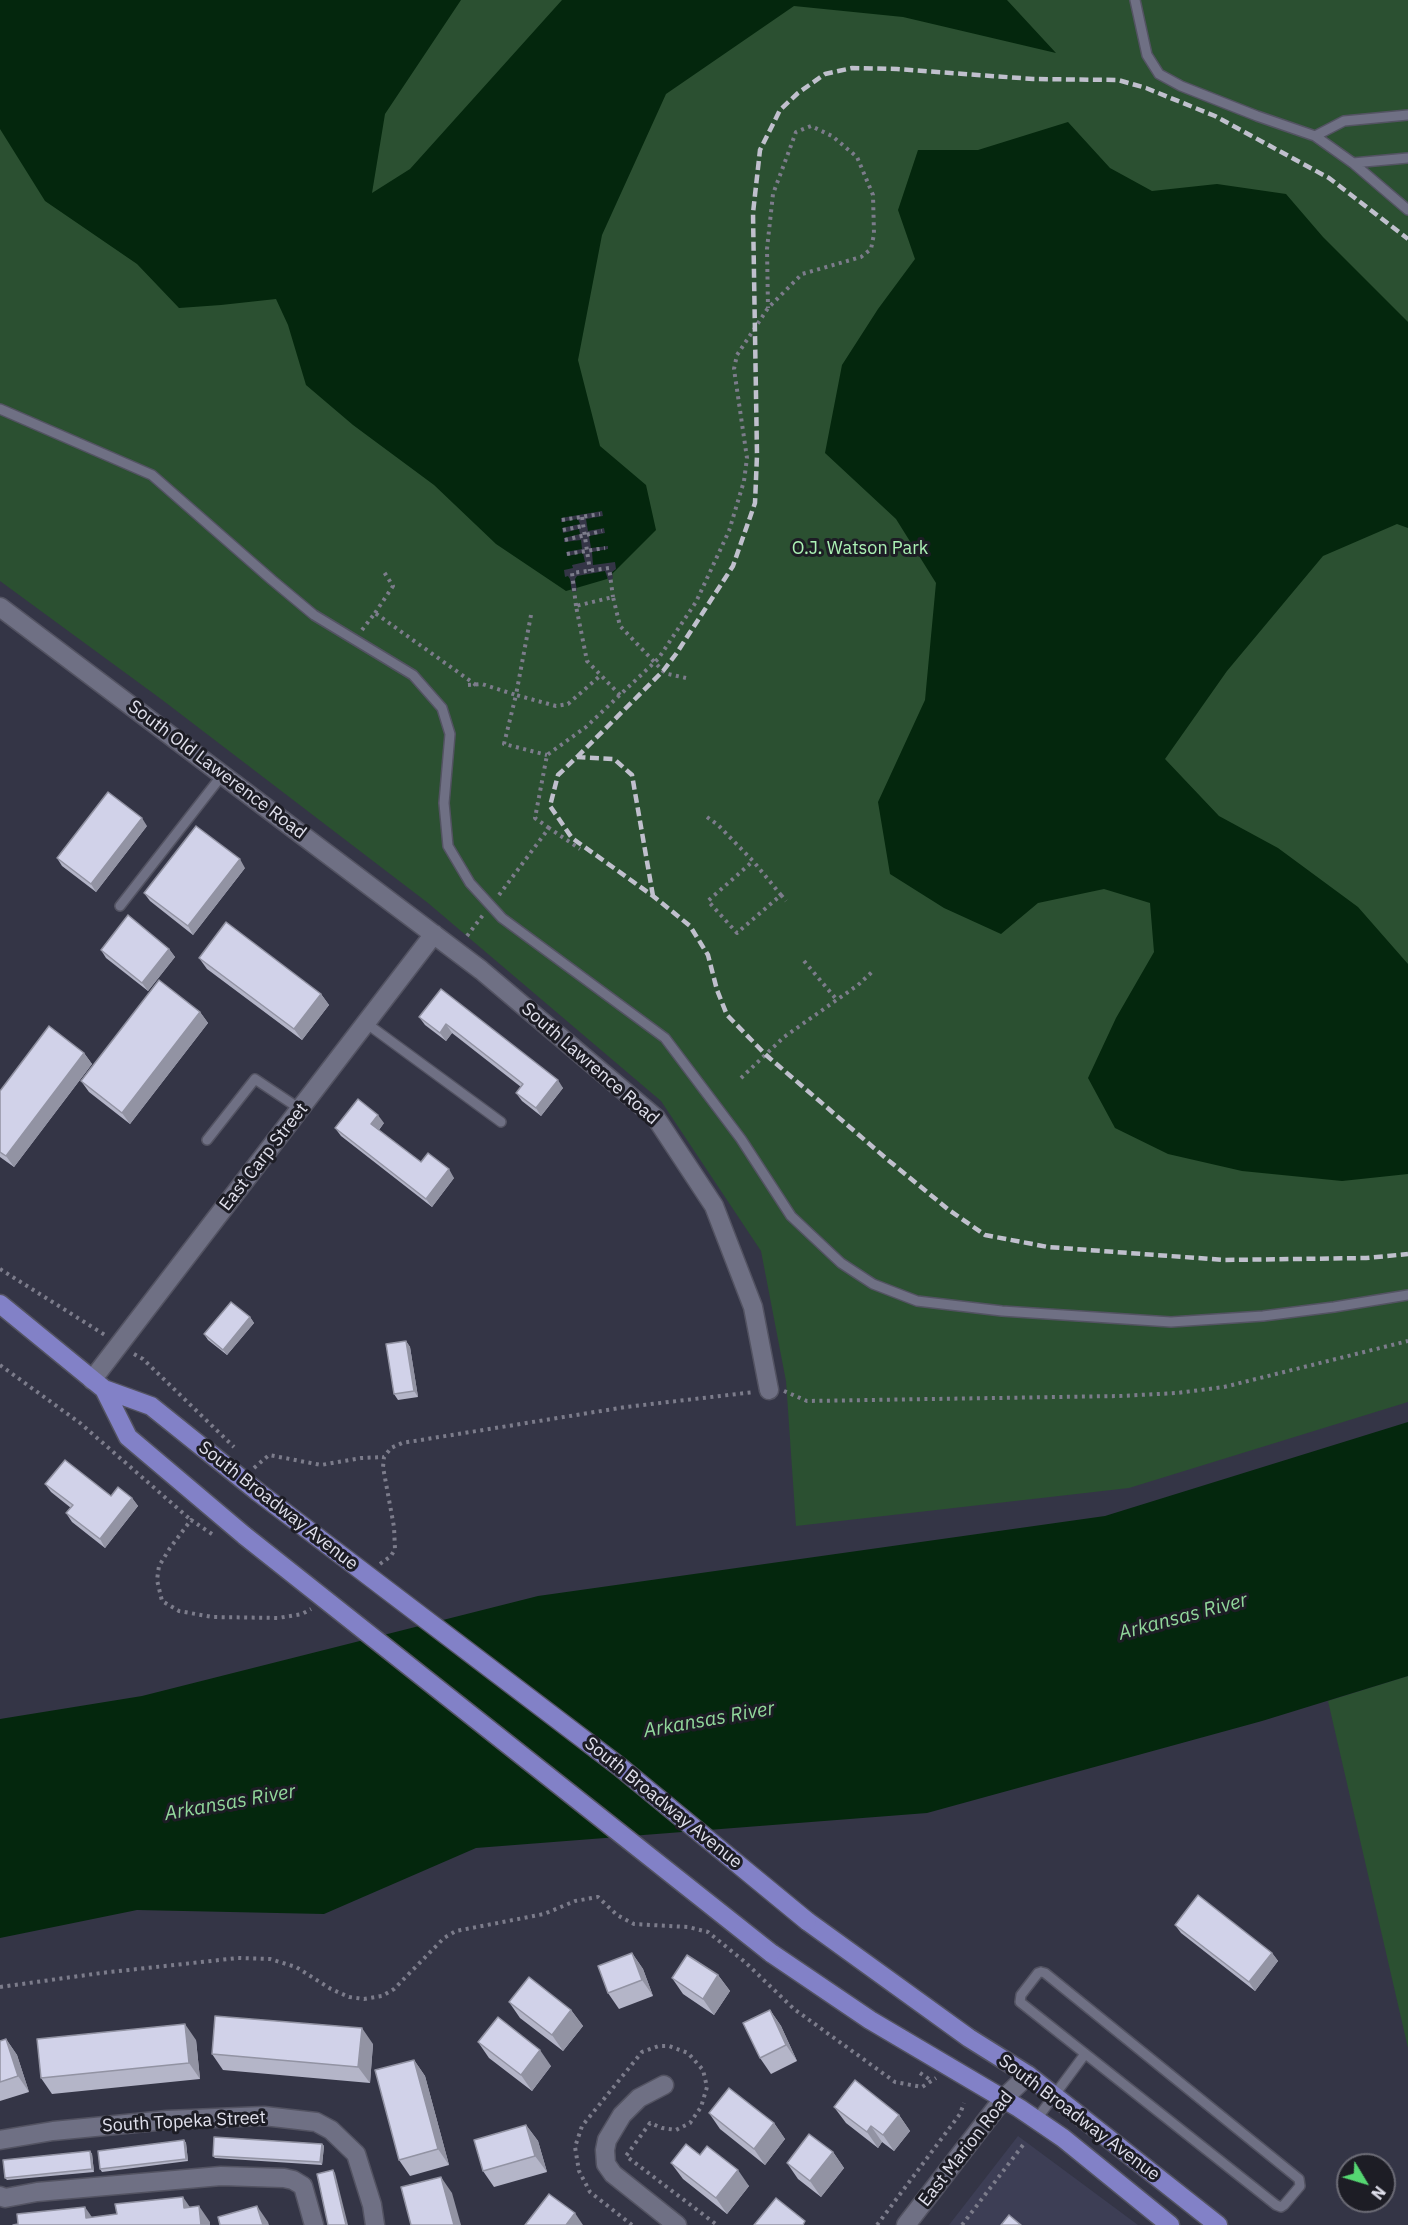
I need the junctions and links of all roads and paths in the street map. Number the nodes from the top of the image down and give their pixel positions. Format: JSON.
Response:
{"nodes":[{"id":1,"x":1135,"y":0,"type":"edge"},
{"id":2,"x":1408,"y":115,"type":"edge"},
{"id":3,"x":1316,"y":136,"type":"junction"},
{"id":4,"x":1408,"y":158,"type":"edge"},
{"id":5,"x":1353,"y":163,"type":"junction"},
{"id":6,"x":1408,"y":210,"type":"edge"},
{"id":7,"x":768,"y":308,"type":"junction"},
{"id":8,"x":0,"y":409,"type":"edge"},
{"id":9,"x":600,"y":514,"type":"dead end"},
{"id":10,"x":582,"y":517,"type":"junction"},
{"id":11,"x":562,"y":520,"type":"dead end"},
{"id":12,"x":584,"y":526,"type":"junction"},
{"id":13,"x":563,"y":531,"type":"dead end"},
{"id":14,"x":602,"y":531,"type":"dead end"},
{"id":15,"x":584,"y":535,"type":"junction"},
{"id":16,"x":565,"y":540,"type":"dead end"},
{"id":17,"x":605,"y":548,"type":"dead end"},
{"id":18,"x":587,"y":551,"type":"junction"},
{"id":19,"x":567,"y":554,"type":"dead end"},
{"id":20,"x":590,"y":571,"type":"junction"},
{"id":21,"x":384,"y":572,"type":"dead end"},
{"id":22,"x":613,"y":597,"type":"junction"},
{"id":23,"x":576,"y":606,"type":"junction"},
{"id":24,"x":0,"y":608,"type":"edge"},
{"id":25,"x":375,"y":613,"type":"junction"},
{"id":26,"x":531,"y":615,"type":"dead end"},
{"id":27,"x":355,"y":639,"type":"junction"},
{"id":28,"x":654,"y":662,"type":"junction"},
{"id":29,"x":601,"y":675,"type":"junction"},
{"id":30,"x":686,"y":678,"type":"dead end"},
{"id":31,"x":476,"y":685,"type":"junction"},
{"id":32,"x":468,"y":686,"type":"dead end"},
{"id":33,"x":516,"y":695,"type":"junction"},
{"id":34,"x":620,"y":695,"type":"junction"},
{"id":35,"x":547,"y":755,"type":"junction"},
{"id":36,"x":223,"y":774,"type":"junction"},
{"id":37,"x":707,"y":817,"type":"dead end"},
{"id":38,"x":549,"y":828,"type":"junction"},
{"id":39,"x":580,"y":849,"type":"dead end"},
{"id":40,"x":753,"y":861,"type":"junction"},
{"id":41,"x":781,"y":895,"type":"junction"},
{"id":42,"x":786,"y":901,"type":"dead end"},
{"id":43,"x":490,"y":905,"type":"junction"},
{"id":44,"x":120,"y":906,"type":"dead end"},
{"id":45,"x":434,"y":934,"type":"junction"},
{"id":46,"x":467,"y":936,"type":"dead end"},
{"id":47,"x":804,"y":962,"type":"dead end"},
{"id":48,"x":873,"y":971,"type":"dead end"},
{"id":49,"x":837,"y":1000,"type":"junction"},
{"id":50,"x":366,"y":1023,"type":"junction"},
{"id":51,"x":741,"y":1077,"type":"dead end"},
{"id":52,"x":300,"y":1110,"type":"junction"},
{"id":53,"x":501,"y":1122,"type":"dead end"},
{"id":54,"x":207,"y":1140,"type":"dead end"},
{"id":55,"x":0,"y":1269,"type":"edge"},
{"id":56,"x":1408,"y":1295,"type":"edge"},
{"id":57,"x":0,"y":1304,"type":"edge"},
{"id":58,"x":1408,"y":1341,"type":"edge"},
{"id":59,"x":120,"y":1344,"type":"junction"},
{"id":60,"x":0,"y":1365,"type":"edge"},
{"id":61,"x":98,"y":1384,"type":"junction"},
{"id":62,"x":769,"y":1390,"type":"junction"},
{"id":63,"x":240,"y":1451,"type":"dead end"},
{"id":64,"x":384,"y":1457,"type":"junction"},
{"id":65,"x":248,"y":1458,"type":"dead end"},
{"id":66,"x":256,"y":1465,"type":"junction"},
{"id":67,"x":263,"y":1471,"type":"dead end"},
{"id":68,"x":241,"y":1478,"type":"junction"},
{"id":69,"x":191,"y":1520,"type":"junction"},
{"id":70,"x":218,"y":1539,"type":"dead end"},
{"id":71,"x":374,"y":1569,"type":"dead end"},
{"id":72,"x":321,"y":1604,"type":"dead end"},
{"id":73,"x":0,"y":1987,"type":"edge"},
{"id":74,"x":1085,"y":2054,"type":"junction"},
{"id":75,"x":1028,"y":2075,"type":"junction"},
{"id":76,"x":932,"y":2081,"type":"dead end"},
{"id":77,"x":663,"y":2085,"type":"dead end"},
{"id":78,"x":1054,"y":2096,"type":"junction"},
{"id":79,"x":1003,"y":2098,"type":"junction"},
{"id":80,"x":964,"y":2103,"type":"dead end"},
{"id":81,"x":1036,"y":2120,"type":"junction"},
{"id":82,"x":0,"y":2140,"type":"edge"},
{"id":83,"x":1023,"y":2145,"type":"dead end"},
{"id":84,"x":0,"y":2196,"type":"edge"},
{"id":85,"x":314,"y":2225,"type":"edge"},
{"id":86,"x":375,"y":2225,"type":"edge"},
{"id":87,"x":632,"y":2225,"type":"edge"},
{"id":88,"x":677,"y":2225,"type":"edge"},
{"id":89,"x":717,"y":2225,"type":"edge"},
{"id":90,"x":877,"y":2225,"type":"edge"},
{"id":91,"x":906,"y":2225,"type":"edge"},
{"id":92,"x":962,"y":2225,"type":"edge"},
{"id":93,"x":1170,"y":2225,"type":"edge"},
{"id":94,"x":1218,"y":2225,"type":"edge"}],
"edges":[{"from":1,"to":3,"type":"lane"},
{"from":2,"to":3,"type":"lane"},
{"from":3,"to":5,"type":"lane"},
{"from":4,"to":5,"type":"lane"},
{"from":5,"to":6,"type":"lane"},
{"from":7,"to":7,"type":"path"},
{"from":7,"to":28,"type":"path"},
{"from":8,"to":27,"type":"lane"},
{"from":9,"to":10,"type":"path"},
{"from":10,"to":11,"type":"path"},
{"from":10,"to":12,"type":"path"},
{"from":12,"to":13,"type":"path"},
{"from":12,"to":15,"type":"path"},
{"from":14,"to":15,"type":"path"},
{"from":15,"to":16,"type":"path"},
{"from":15,"to":18,"type":"path"},
{"from":17,"to":18,"type":"path"},
{"from":18,"to":19,"type":"path"},
{"from":18,"to":20,"type":"path"},
{"from":20,"to":22,"type":"path"},
{"from":20,"to":23,"type":"path"},
{"from":21,"to":25,"type":"path"},
{"from":22,"to":23,"type":"path"},
{"from":22,"to":28,"type":"path"},
{"from":23,"to":29,"type":"path"},
{"from":24,"to":36,"type":"street","name":"South Old Lawerence Road"},
{"from":25,"to":27,"type":"path"},
{"from":25,"to":31,"type":"path"},
{"from":26,"to":33,"type":"path"},
{"from":27,"to":43,"type":"lane"},
{"from":28,"to":30,"type":"path"},
{"from":28,"to":34,"type":"path"},
{"from":29,"to":33,"type":"path"},
{"from":29,"to":34,"type":"path"},
{"from":31,"to":32,"type":"path"},
{"from":31,"to":33,"type":"path"},
{"from":33,"to":35,"type":"path"},
{"from":34,"to":35,"type":"path"},
{"from":35,"to":38,"type":"path"},
{"from":36,"to":44,"type":"lane"},
{"from":36,"to":45,"type":"street","name":"South Old Lawerence Road"},
{"from":37,"to":40,"type":"path"},
{"from":38,"to":39,"type":"path"},
{"from":38,"to":43,"type":"path"},
{"from":40,"to":41,"type":"path"},
{"from":40,"to":41,"type":"path"},
{"from":41,"to":42,"type":"path"},
{"from":43,"to":46,"type":"path"},
{"from":43,"to":56,"type":"lane"},
{"from":45,"to":50,"type":"street","name":"East Carp Street"},
{"from":45,"to":62,"type":"street","name":"South Lawrence Road"},
{"from":47,"to":49,"type":"path"},
{"from":48,"to":49,"type":"path"},
{"from":49,"to":51,"type":"path"},
{"from":50,"to":52,"type":"street","name":"East Carp Street"},
{"from":50,"to":53,"type":"lane"},
{"from":52,"to":54,"type":"lane"},
{"from":52,"to":59,"type":"street","name":"East Carp Street"},
{"from":55,"to":59,"type":"path"},
{"from":57,"to":61,"type":"main road","name":"South Broadway Avenue"},
{"from":58,"to":62,"type":"path"},
{"from":59,"to":61,"type":"street","name":"East Carp Street"},
{"from":59,"to":63,"type":"path"},
{"from":60,"to":69,"type":"path"},
{"from":61,"to":68,"type":"main road","name":"South Broadway Avenue"},
{"from":61,"to":79,"type":"main road","name":"South Broadway Avenue","bridge":true},
{"from":62,"to":64,"type":"path"},
{"from":64,"to":66,"type":"path"},
{"from":64,"to":71,"type":"path"},
{"from":65,"to":66,"type":"path"},
{"from":66,"to":67,"type":"path"},
{"from":66,"to":68,"type":"path"},
{"from":68,"to":75,"type":"main road","name":"South Broadway Avenue","bridge":true},
{"from":69,"to":70,"type":"path"},
{"from":69,"to":72,"type":"path"},
{"from":73,"to":76,"type":"path"},
{"from":74,"to":74,"type":"lane"},
{"from":74,"to":78,"type":"lane"},
{"from":75,"to":78,"type":"main road","name":"South Broadway Avenue"},
{"from":75,"to":79,"type":"street","name":"East Marion Road"},
{"from":77,"to":88,"type":"street"},
{"from":78,"to":81,"type":"lane"},
{"from":78,"to":94,"type":"main road","name":"South Broadway Avenue"},
{"from":79,"to":81,"type":"main road","name":"South Broadway Avenue"},
{"from":79,"to":91,"type":"street","name":"East Marion Road"},
{"from":80,"to":90,"type":"path"},
{"from":81,"to":93,"type":"main road","name":"South Broadway Avenue"},
{"from":82,"to":86,"type":"street","name":"South Topeka Street"},
{"from":83,"to":92,"type":"path"},
{"from":84,"to":85,"type":"street"},
{"from":87,"to":89,"type":"path"}]}
